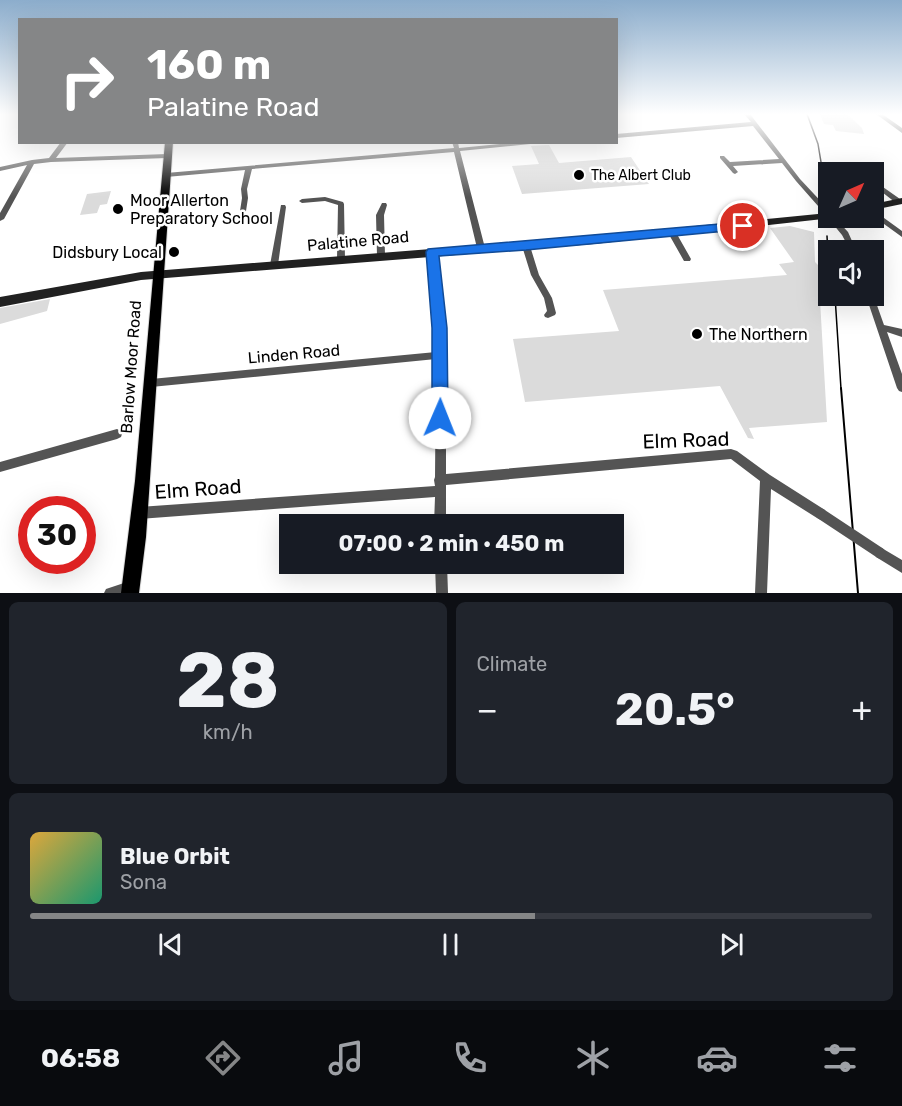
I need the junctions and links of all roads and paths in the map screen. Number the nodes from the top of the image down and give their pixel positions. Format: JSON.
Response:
{"nodes":[{"id":1,"x":767,"y":142,"type":"edge"},
{"id":2,"x":63,"y":144,"type":"edge"},
{"id":3,"x":169,"y":144,"type":"edge"},
{"id":4,"x":501,"y":144,"type":"edge"},
{"id":5,"x":456,"y":146,"type":"edge"},
{"id":6,"x":167,"y":156,"type":"junction"},
{"id":7,"x":722,"y":157,"type":"dead end"},
{"id":8,"x":51,"y":160,"type":"junction"},
{"id":9,"x":782,"y":161,"type":"junction"},
{"id":10,"x":32,"y":162,"type":"junction"},
{"id":11,"x":728,"y":164,"type":"junction"},
{"id":12,"x":249,"y":168,"type":"junction"},
{"id":13,"x":0,"y":169,"type":"edge"},
{"id":14,"x":735,"y":172,"type":"dead end"},
{"id":15,"x":166,"y":175,"type":"junction"},
{"id":16,"x":884,"y":190,"type":"edge"},
{"id":17,"x":302,"y":201,"type":"dead end"},
{"id":18,"x":900,"y":201,"type":"edge"},
{"id":19,"x":818,"y":203,"type":"edge"},
{"id":20,"x":384,"y":205,"type":"dead end"},
{"id":21,"x":884,"y":205,"type":"edge"},
{"id":22,"x":283,"y":207,"type":"dead end"},
{"id":23,"x":243,"y":211,"type":"dead end"},
{"id":24,"x":818,"y":217,"type":"edge"},
{"id":25,"x":0,"y":219,"type":"edge"},
{"id":26,"x":884,"y":221,"type":"edge"},
{"id":27,"x":671,"y":231,"type":"junction"},
{"id":28,"x":902,"y":235,"type":"edge"},
{"id":29,"x":526,"y":246,"type":"junction"},
{"id":30,"x":482,"y":248,"type":"junction"},
{"id":31,"x":432,"y":252,"type":"junction"},
{"id":32,"x":381,"y":256,"type":"junction"},
{"id":33,"x":341,"y":259,"type":"junction"},
{"id":34,"x":687,"y":260,"type":"dead end"},
{"id":35,"x":274,"y":265,"type":"junction"},
{"id":36,"x":158,"y":275,"type":"junction"},
{"id":37,"x":0,"y":302,"type":"edge"},
{"id":38,"x":873,"y":306,"type":"edge"},
{"id":39,"x":548,"y":315,"type":"dead end"},
{"id":40,"x":880,"y":327,"type":"junction"},
{"id":41,"x":902,"y":333,"type":"edge"},
{"id":42,"x":441,"y":355,"type":"junction"},
{"id":43,"x":151,"y":383,"type":"junction"},
{"id":44,"x":902,"y":388,"type":"edge"},
{"id":45,"x":117,"y":434,"type":"dead end"},
{"id":46,"x":0,"y":466,"type":"edge"},
{"id":47,"x":766,"y":479,"type":"junction"},
{"id":48,"x":439,"y":486,"type":"junction"},
{"id":49,"x":139,"y":513,"type":"junction"},
{"id":50,"x":440,"y":514,"type":"edge"},
{"id":51,"x":902,"y":567,"type":"edge"},
{"id":52,"x":441,"y":574,"type":"edge"},
{"id":53,"x":131,"y":590,"type":"edge"},
{"id":54,"x":110,"y":593,"type":"edge"},
{"id":55,"x":442,"y":593,"type":"edge"},
{"id":56,"x":762,"y":593,"type":"edge"}],
"edges":[{"from":1,"to":9,"type":"street"},
{"from":2,"to":8,"type":"street"},
{"from":3,"to":6,"type":"main road","name":"Barlow Moor Road"},
{"from":4,"to":5,"type":"street"},
{"from":5,"to":12,"type":"street"},
{"from":5,"to":30,"type":"street"},
{"from":6,"to":8,"type":"street"},
{"from":6,"to":15,"type":"main road","name":"Barlow Moor Road"},
{"from":7,"to":11,"type":"street"},
{"from":8,"to":10,"type":"street"},
{"from":9,"to":11,"type":"street"},
{"from":9,"to":19,"type":"street"},
{"from":10,"to":13,"type":"street"},
{"from":10,"to":25,"type":"street"},
{"from":11,"to":14,"type":"street"},
{"from":12,"to":15,"type":"street"},
{"from":12,"to":23,"type":"street"},
{"from":15,"to":36,"type":"main road","name":"Barlow Moor Road"},
{"from":16,"to":18,"type":"street"},
{"from":17,"to":33,"type":"street"},
{"from":18,"to":21,"type":"main road"},
{"from":20,"to":32,"type":"street"},
{"from":22,"to":35,"type":"street"},
{"from":24,"to":27,"type":"main road","name":"Palatine Road"},
{"from":26,"to":28,"type":"street"},
{"from":27,"to":29,"type":"main road","name":"Palatine Road"},
{"from":27,"to":34,"type":"street"},
{"from":29,"to":30,"type":"main road","name":"Palatine Road"},
{"from":29,"to":39,"type":"street"},
{"from":30,"to":31,"type":"main road","name":"Palatine Road"},
{"from":31,"to":32,"type":"main road","name":"Palatine Road"},
{"from":31,"to":42,"type":"street"},
{"from":32,"to":33,"type":"main road","name":"Palatine Road"},
{"from":33,"to":35,"type":"main road","name":"Palatine Road"},
{"from":35,"to":36,"type":"main road","name":"Palatine Road"},
{"from":36,"to":37,"type":"main road","name":"Palatine Road"},
{"from":36,"to":43,"type":"main road","name":"Barlow Moor Road"},
{"from":38,"to":40,"type":"street"},
{"from":40,"to":41,"type":"street"},
{"from":40,"to":44,"type":"street"},
{"from":42,"to":43,"type":"street","name":"Linden Road"},
{"from":42,"to":48,"type":"street"},
{"from":43,"to":49,"type":"main road","name":"Barlow Moor Road"},
{"from":45,"to":46,"type":"street"},
{"from":47,"to":48,"type":"street","name":"Elm Road"},
{"from":47,"to":51,"type":"street","name":"Elm Road","bridge":true},
{"from":47,"to":56,"type":"street"},
{"from":48,"to":49,"type":"street","name":"Elm Road"},
{"from":48,"to":50,"type":"street"},
{"from":49,"to":53,"type":"main road","name":"Barlow Moor Road"},
{"from":52,"to":55,"type":"street"},
{"from":53,"to":54,"type":"street"}]}
